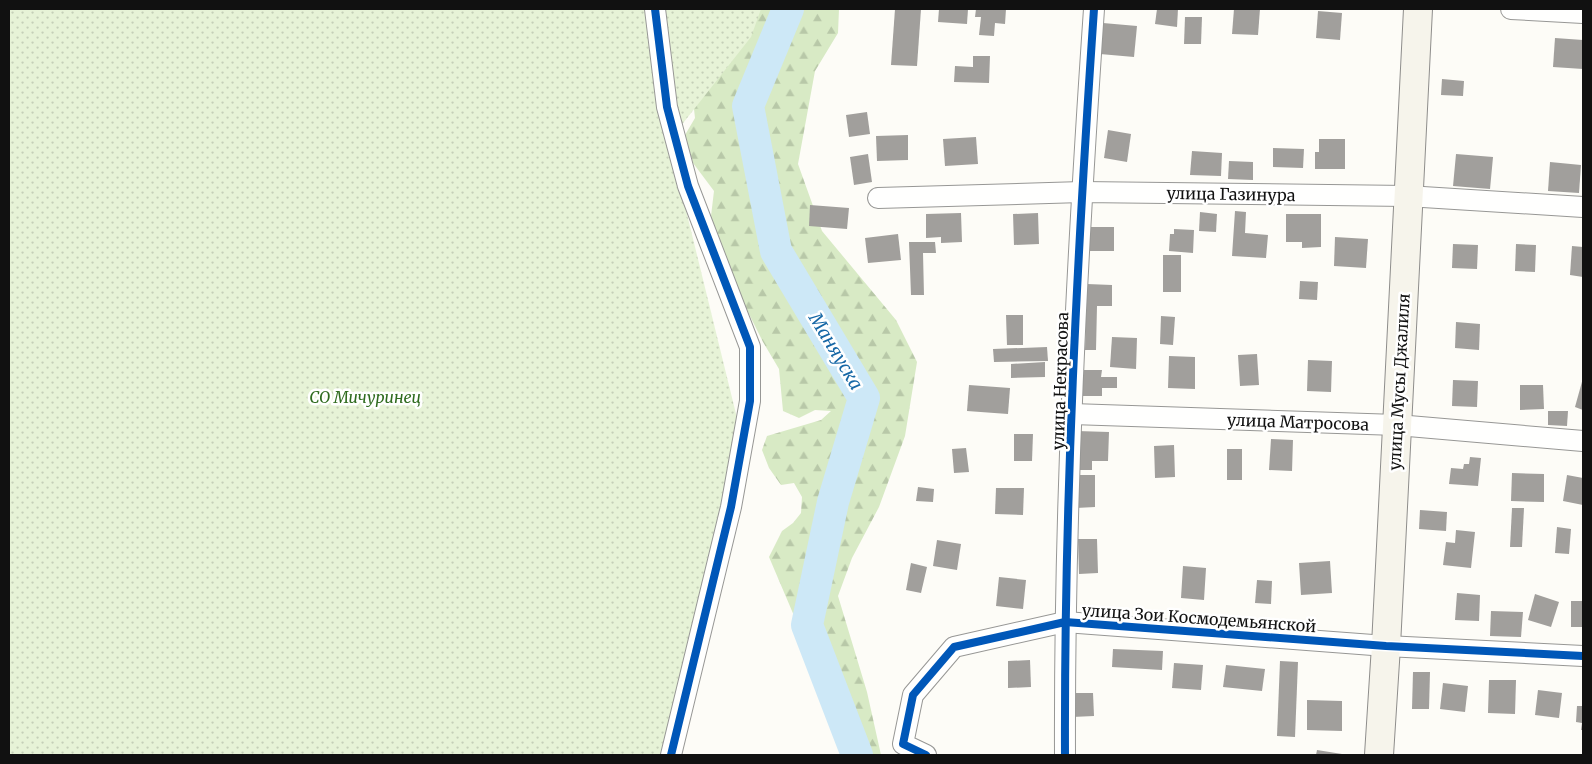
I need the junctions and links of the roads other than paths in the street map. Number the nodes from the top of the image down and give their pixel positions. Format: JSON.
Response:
{"nodes":[{"id":1,"x":655,"y":9,"type":"edge"},
{"id":2,"x":1094,"y":9,"type":"edge"},
{"id":3,"x":1418,"y":9,"type":"edge"},
{"id":4,"x":1511,"y":9,"type":"edge"},
{"id":5,"x":1583,"y":13,"type":"edge"},
{"id":6,"x":1082,"y":192,"type":"junction"},
{"id":7,"x":1408,"y":196,"type":"junction"},
{"id":8,"x":878,"y":198,"type":"dead end"},
{"id":9,"x":1583,"y":207,"type":"edge"},
{"id":10,"x":1072,"y":414,"type":"junction"},
{"id":11,"x":1397,"y":426,"type":"junction"},
{"id":12,"x":1583,"y":441,"type":"edge"},
{"id":13,"x":1065,"y":622,"type":"junction"},
{"id":14,"x":1386,"y":646,"type":"junction"},
{"id":15,"x":1583,"y":656,"type":"edge"},
{"id":16,"x":671,"y":755,"type":"edge"},
{"id":17,"x":926,"y":755,"type":"edge"},
{"id":18,"x":1065,"y":755,"type":"edge"},
{"id":19,"x":1379,"y":755,"type":"edge"}],
"edges":[{"from":1,"to":16,"type":"street"},
{"from":2,"to":6,"type":"street","name":"улица Некрасова"},
{"from":3,"to":7,"type":"main road","name":"улица Мусы Джалиля"},
{"from":4,"to":5,"type":"street"},
{"from":6,"to":7,"type":"street","name":"улица Газинура"},
{"from":6,"to":8,"type":"street","name":"улица Газинура"},
{"from":6,"to":10,"type":"street","name":"улица Некрасова"},
{"from":7,"to":9,"type":"street","name":"улица Газинура"},
{"from":7,"to":11,"type":"main road","name":"улица Мусы Джалиля"},
{"from":10,"to":11,"type":"street","name":"улица Матросова"},
{"from":10,"to":13,"type":"street","name":"улица Некрасова"},
{"from":11,"to":12,"type":"street","name":"улица Матросова"},
{"from":11,"to":14,"type":"main road","name":"улица Мусы Джалиля"},
{"from":13,"to":14,"type":"street","name":"улица Зои Космодемьянской"},
{"from":13,"to":17,"type":"street","name":"улица Зои Космодемьянской"},
{"from":13,"to":18,"type":"street","name":"улица Некрасова"},
{"from":14,"to":15,"type":"street","name":"улица Зои Космодемьянской"},
{"from":14,"to":19,"type":"main road","name":"улица Мусы Джалиля"}]}
